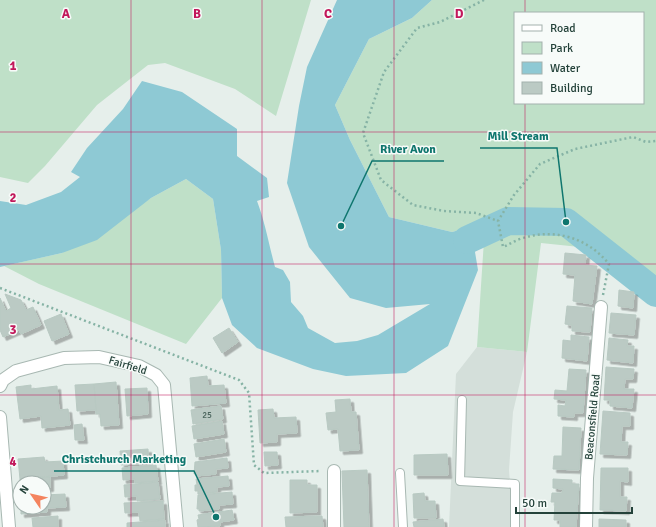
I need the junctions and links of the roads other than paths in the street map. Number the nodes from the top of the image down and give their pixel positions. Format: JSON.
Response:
{"nodes":[{"id":1,"x":601,"y":307,"type":"road end"},
{"id":2,"x":0,"y":386,"type":"edge"},
{"id":3,"x":462,"y":400,"type":"dead end"},
{"id":4,"x":0,"y":417,"type":"edge"},
{"id":5,"x":334,"y":471,"type":"road end"},
{"id":6,"x":400,"y":473,"type":"dead end"},
{"id":7,"x":9,"y":527,"type":"edge"},
{"id":8,"x":177,"y":527,"type":"edge"},
{"id":9,"x":334,"y":527,"type":"edge"},
{"id":10,"x":402,"y":527,"type":"edge"},
{"id":11,"x":515,"y":527,"type":"edge"},
{"id":12,"x":586,"y":527,"type":"edge"}],
"edges":[{"from":1,"to":12,"type":"street","name":"Beaconsfield Road"},
{"from":2,"to":8,"type":"street","name":"Fairfield"},
{"from":3,"to":11,"type":"lane"},
{"from":4,"to":7,"type":"street"},
{"from":5,"to":9,"type":"street"},
{"from":6,"to":10,"type":"lane"}]}
